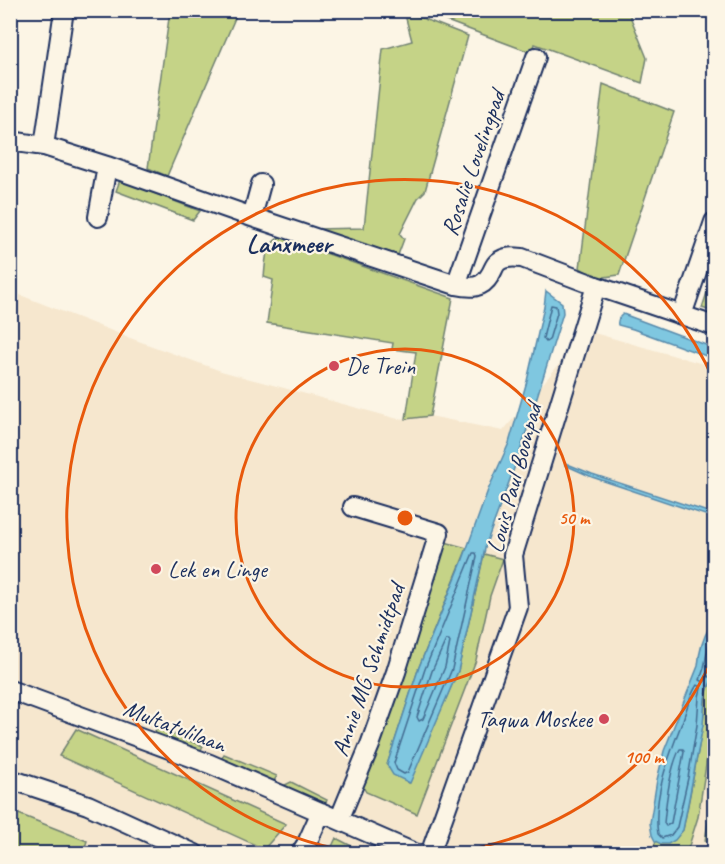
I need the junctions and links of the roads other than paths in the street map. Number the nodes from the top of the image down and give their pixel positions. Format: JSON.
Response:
{"nodes":[{"id":1,"x":64,"y":10,"type":"edge"},
{"id":2,"x":536,"y":57,"type":"dead end"},
{"id":3,"x":10,"y":141,"type":"edge"},
{"id":4,"x":44,"y":146,"type":"junction"},
{"id":5,"x":107,"y":166,"type":"junction"},
{"id":6,"x":261,"y":184,"type":"dead end"},
{"id":7,"x":98,"y":217,"type":"dead end"},
{"id":8,"x":252,"y":217,"type":"junction"},
{"id":9,"x":714,"y":222,"type":"edge"},
{"id":10,"x":456,"y":285,"type":"junction"},
{"id":11,"x":596,"y":286,"type":"junction"},
{"id":12,"x":682,"y":315,"type":"junction"},
{"id":13,"x":714,"y":326,"type":"edge"},
{"id":14,"x":352,"y":507,"type":"dead end"},
{"id":15,"x":10,"y":690,"type":"edge"},
{"id":16,"x":10,"y":779,"type":"edge"},
{"id":17,"x":321,"y":812,"type":"junction"},
{"id":18,"x":339,"y":820,"type":"junction"},
{"id":19,"x":195,"y":854,"type":"edge"},
{"id":20,"x":300,"y":854,"type":"edge"},
{"id":21,"x":417,"y":854,"type":"edge"},
{"id":22,"x":430,"y":854,"type":"edge"}],
"edges":[{"from":1,"to":4,"type":"street"},
{"from":2,"to":10,"type":"street","name":"Rosalie Lovelingpad"},
{"from":3,"to":4,"type":"street"},
{"from":4,"to":5,"type":"street"},
{"from":5,"to":7,"type":"street"},
{"from":5,"to":8,"type":"street"},
{"from":6,"to":8,"type":"street"},
{"from":8,"to":10,"type":"street"},
{"from":9,"to":12,"type":"street"},
{"from":10,"to":11,"type":"street"},
{"from":11,"to":12,"type":"street"},
{"from":11,"to":22,"type":"street","name":"Louis Paul Boonpad"},
{"from":12,"to":13,"type":"street"},
{"from":14,"to":18,"type":"street","name":"Annie MG Schmidtpad"},
{"from":15,"to":17,"type":"street","name":"Multatulilaan"},
{"from":16,"to":19,"type":"street"},
{"from":17,"to":18,"type":"street","name":"Multatulilaan"},
{"from":17,"to":20,"type":"street"},
{"from":18,"to":21,"type":"street","name":"Multatulilaan"}]}
